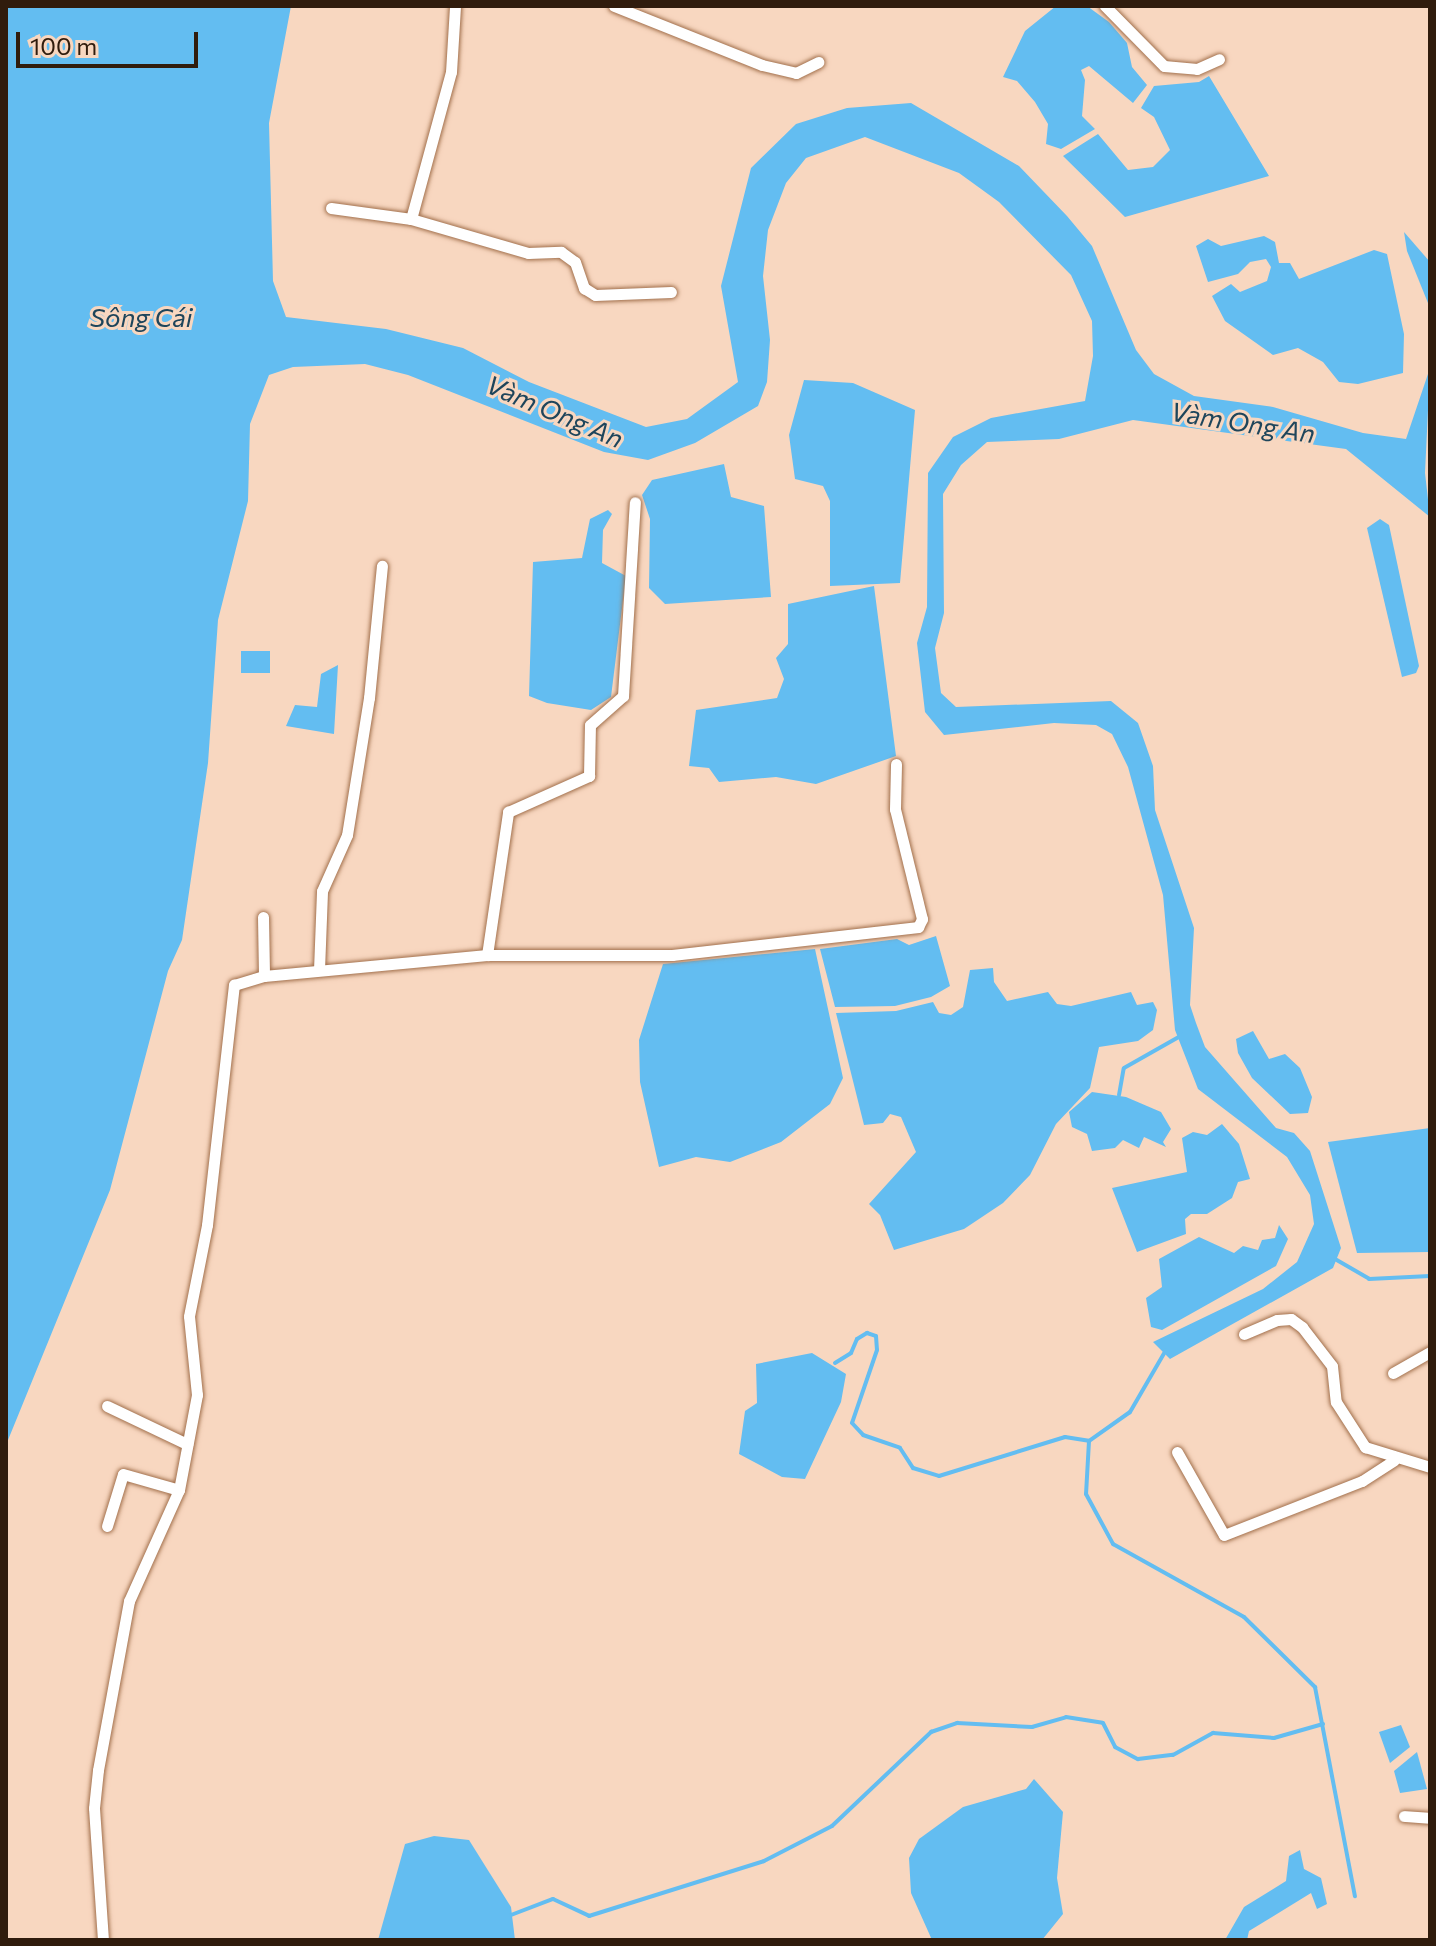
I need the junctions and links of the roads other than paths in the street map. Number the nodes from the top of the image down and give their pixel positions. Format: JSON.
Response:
{"nodes":[{"id":1,"x":455,"y":6,"type":"edge"},
{"id":2,"x":614,"y":6,"type":"edge"},
{"id":3,"x":1105,"y":6,"type":"edge"},
{"id":4,"x":1219,"y":59,"type":"dead end"},
{"id":5,"x":819,"y":62,"type":"dead end"},
{"id":6,"x":331,"y":208,"type":"dead end"},
{"id":7,"x":411,"y":219,"type":"junction"},
{"id":8,"x":671,"y":292,"type":"dead end"},
{"id":9,"x":635,"y":502,"type":"dead end"},
{"id":10,"x":382,"y":566,"type":"dead end"},
{"id":11,"x":896,"y":764,"type":"dead end"},
{"id":12,"x":263,"y":917,"type":"dead end"},
{"id":13,"x":487,"y":955,"type":"junction"},
{"id":14,"x":319,"y":970,"type":"junction"},
{"id":15,"x":264,"y":976,"type":"junction"},
{"id":16,"x":1244,"y":1334,"type":"dead end"},
{"id":17,"x":1430,"y":1352,"type":"edge"},
{"id":18,"x":1393,"y":1373,"type":"dead end"},
{"id":19,"x":107,"y":1406,"type":"dead end"},
{"id":20,"x":187,"y":1444,"type":"junction"},
{"id":21,"x":1177,"y":1452,"type":"dead end"},
{"id":22,"x":1394,"y":1460,"type":"junction"},
{"id":23,"x":1430,"y":1467,"type":"edge"},
{"id":24,"x":179,"y":1490,"type":"junction"},
{"id":25,"x":107,"y":1526,"type":"dead end"},
{"id":26,"x":1404,"y":1816,"type":"dead end"},
{"id":27,"x":1430,"y":1818,"type":"edge"},
{"id":28,"x":103,"y":1940,"type":"edge"}],
"edges":[{"from":1,"to":7,"type":"street"},
{"from":2,"to":5,"type":"street"},
{"from":3,"to":4,"type":"street"},
{"from":6,"to":7,"type":"street"},
{"from":7,"to":8,"type":"street"},
{"from":9,"to":13,"type":"street"},
{"from":10,"to":14,"type":"street"},
{"from":11,"to":13,"type":"street"},
{"from":12,"to":15,"type":"street"},
{"from":13,"to":14,"type":"street"},
{"from":14,"to":15,"type":"street"},
{"from":15,"to":20,"type":"street"},
{"from":16,"to":22,"type":"street"},
{"from":17,"to":18,"type":"street"},
{"from":19,"to":20,"type":"street"},
{"from":20,"to":24,"type":"street"},
{"from":21,"to":22,"type":"street"},
{"from":22,"to":23,"type":"street"},
{"from":24,"to":25,"type":"street"},
{"from":24,"to":28,"type":"street"},
{"from":26,"to":27,"type":"street"}]}
